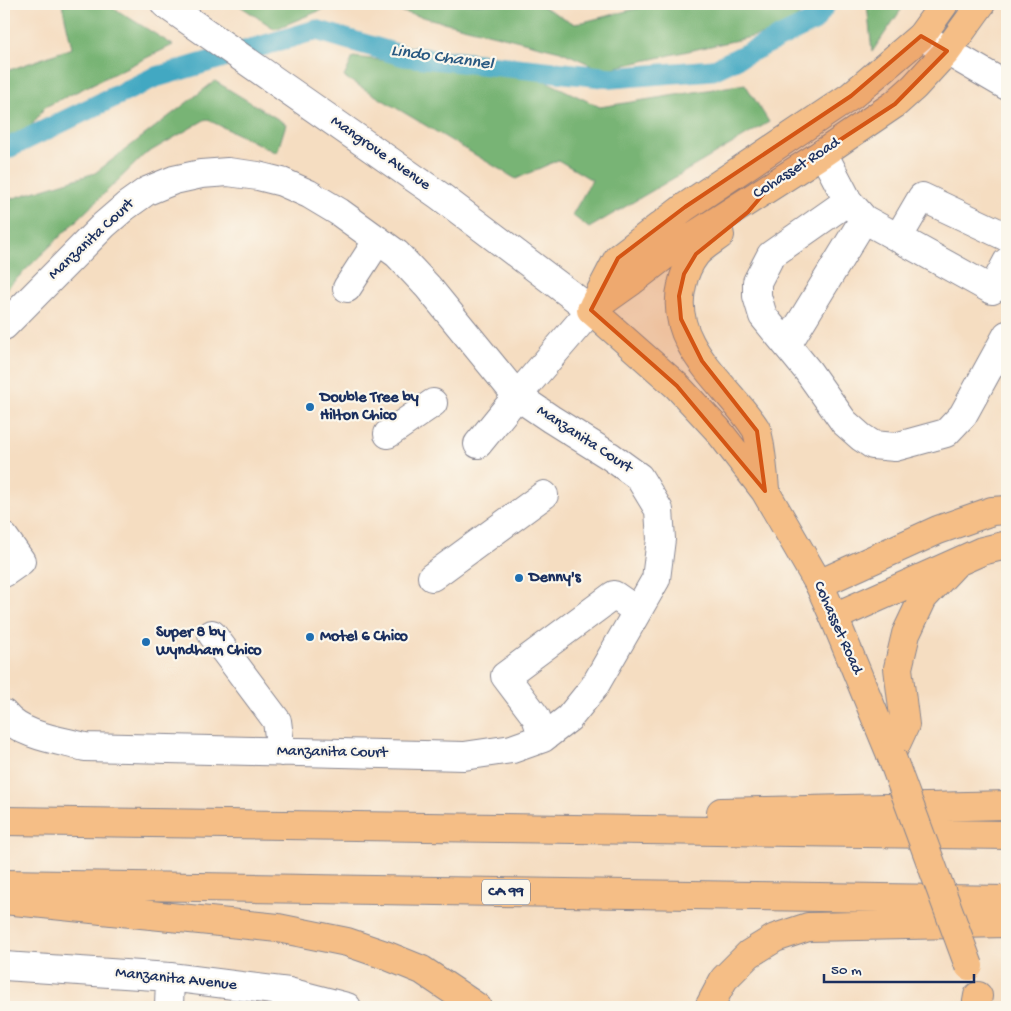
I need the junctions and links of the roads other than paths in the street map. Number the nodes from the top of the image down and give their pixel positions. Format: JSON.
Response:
{"nodes":[{"id":1,"x":944,"y":4,"type":"edge"},
{"id":2,"x":981,"y":4,"type":"edge"},
{"id":3,"x":168,"y":6,"type":"edge"},
{"id":4,"x":921,"y":36,"type":"junction"},
{"id":5,"x":947,"y":51,"type":"junction"},
{"id":6,"x":1007,"y":86,"type":"edge"},
{"id":7,"x":823,"y":153,"type":"junction"},
{"id":8,"x":771,"y":185,"type":"junction"},
{"id":9,"x":856,"y":210,"type":"junction"},
{"id":10,"x":1007,"y":237,"type":"edge"},
{"id":11,"x":898,"y":238,"type":"junction"},
{"id":12,"x":378,"y":240,"type":"junction"},
{"id":13,"x":1007,"y":262,"type":"edge"},
{"id":14,"x":347,"y":288,"type":"dead end"},
{"id":15,"x":591,"y":310,"type":"junction"},
{"id":16,"x":4,"y":326,"type":"edge"},
{"id":17,"x":1007,"y":334,"type":"edge"},
{"id":18,"x":787,"y":345,"type":"junction"},
{"id":19,"x":517,"y":396,"type":"junction"},
{"id":20,"x":433,"y":403,"type":"dead end"},
{"id":21,"x":388,"y":434,"type":"dead end"},
{"id":22,"x":478,"y":444,"type":"dead end"},
{"id":23,"x":766,"y":491,"type":"junction"},
{"id":24,"x":544,"y":495,"type":"dead end"},
{"id":25,"x":1007,"y":510,"type":"edge"},
{"id":26,"x":4,"y":537,"type":"edge"},
{"id":27,"x":1007,"y":545,"type":"edge"},
{"id":28,"x":955,"y":564,"type":"junction"},
{"id":29,"x":4,"y":573,"type":"edge"},
{"id":30,"x":432,"y":576,"type":"dead end"},
{"id":31,"x":819,"y":584,"type":"junction"},
{"id":32,"x":637,"y":611,"type":"junction"},
{"id":33,"x":834,"y":617,"type":"junction"},
{"id":34,"x":212,"y":634,"type":"dead end"},
{"id":35,"x":4,"y":714,"type":"edge"},
{"id":36,"x":543,"y":738,"type":"junction"},
{"id":37,"x":281,"y":752,"type":"junction"},
{"id":38,"x":891,"y":755,"type":"junction"},
{"id":39,"x":1007,"y":805,"type":"edge"},
{"id":40,"x":4,"y":821,"type":"edge"},
{"id":41,"x":653,"y":829,"type":"junction"},
{"id":42,"x":1007,"y":834,"type":"edge"},
{"id":43,"x":4,"y":884,"type":"edge"},
{"id":44,"x":4,"y":900,"type":"edge"},
{"id":45,"x":1007,"y":900,"type":"edge"},
{"id":46,"x":1007,"y":924,"type":"edge"},
{"id":47,"x":4,"y":966,"type":"edge"},
{"id":48,"x":170,"y":977,"type":"junction"},
{"id":49,"x":979,"y":1003,"type":"edge"},
{"id":50,"x":169,"y":1007,"type":"edge"},
{"id":51,"x":347,"y":1007,"type":"edge"},
{"id":52,"x":477,"y":1007,"type":"edge"},
{"id":53,"x":709,"y":1007,"type":"edge"}],
"edges":[{"from":1,"to":4,"type":"main road","name":"Cohasset Road"},
{"from":2,"to":5,"type":"main road","name":"Cohasset Road"},
{"from":3,"to":15,"type":"street","name":"Mangrove Avenue"},
{"from":4,"to":5,"type":"street"},
{"from":4,"to":15,"type":"main road","name":"Cohasset Road"},
{"from":5,"to":6,"type":"street"},
{"from":5,"to":7,"type":"main road","name":"Cohasset Road"},
{"from":7,"to":8,"type":"main road","name":"Cohasset Road"},
{"from":7,"to":9,"type":"street"},
{"from":8,"to":15,"type":"main road","name":"Cohasset Road"},
{"from":8,"to":23,"type":"main road"},
{"from":9,"to":11,"type":"street"},
{"from":9,"to":18,"type":"street"},
{"from":9,"to":18,"type":"street"},
{"from":10,"to":11,"type":"street"},
{"from":11,"to":13,"type":"street"},
{"from":12,"to":14,"type":"street"},
{"from":12,"to":16,"type":"street","name":"Manzanita Court"},
{"from":12,"to":19,"type":"street","name":"Manzanita Court"},
{"from":15,"to":19,"type":"street"},
{"from":15,"to":23,"type":"main road","name":"Cohasset Road"},
{"from":17,"to":18,"type":"street"},
{"from":19,"to":22,"type":"street"},
{"from":19,"to":32,"type":"street","name":"Manzanita Court"},
{"from":20,"to":21,"type":"street"},
{"from":23,"to":31,"type":"main road","name":"Cohasset Road"},
{"from":24,"to":30,"type":"street"},
{"from":25,"to":31,"type":"main road"},
{"from":26,"to":29,"type":"street"},
{"from":27,"to":28,"type":"main road"},
{"from":28,"to":33,"type":"main road"},
{"from":28,"to":38,"type":"main road"},
{"from":31,"to":33,"type":"main road","name":"Cohasset Road"},
{"from":32,"to":36,"type":"street","name":"Manzanita Court"},
{"from":32,"to":36,"type":"street"},
{"from":33,"to":38,"type":"main road","name":"Cohasset Road"},
{"from":34,"to":37,"type":"street"},
{"from":35,"to":37,"type":"street","name":"Manzanita Court"},
{"from":36,"to":37,"type":"street","name":"Manzanita Court"},
{"from":38,"to":49,"type":"main road","name":"Cohasset Road","bridge":true},
{"from":39,"to":41,"type":"main road"},
{"from":40,"to":41,"type":"main road"},
{"from":41,"to":42,"type":"main road"},
{"from":43,"to":45,"type":"main road","number":"CA 99"},
{"from":44,"to":52,"type":"main road"},
{"from":46,"to":53,"type":"main road"},
{"from":47,"to":48,"type":"street","name":"Manzanita Avenue"},
{"from":48,"to":50,"type":"street"},
{"from":48,"to":51,"type":"street","name":"Manzanita Avenue"}]}
